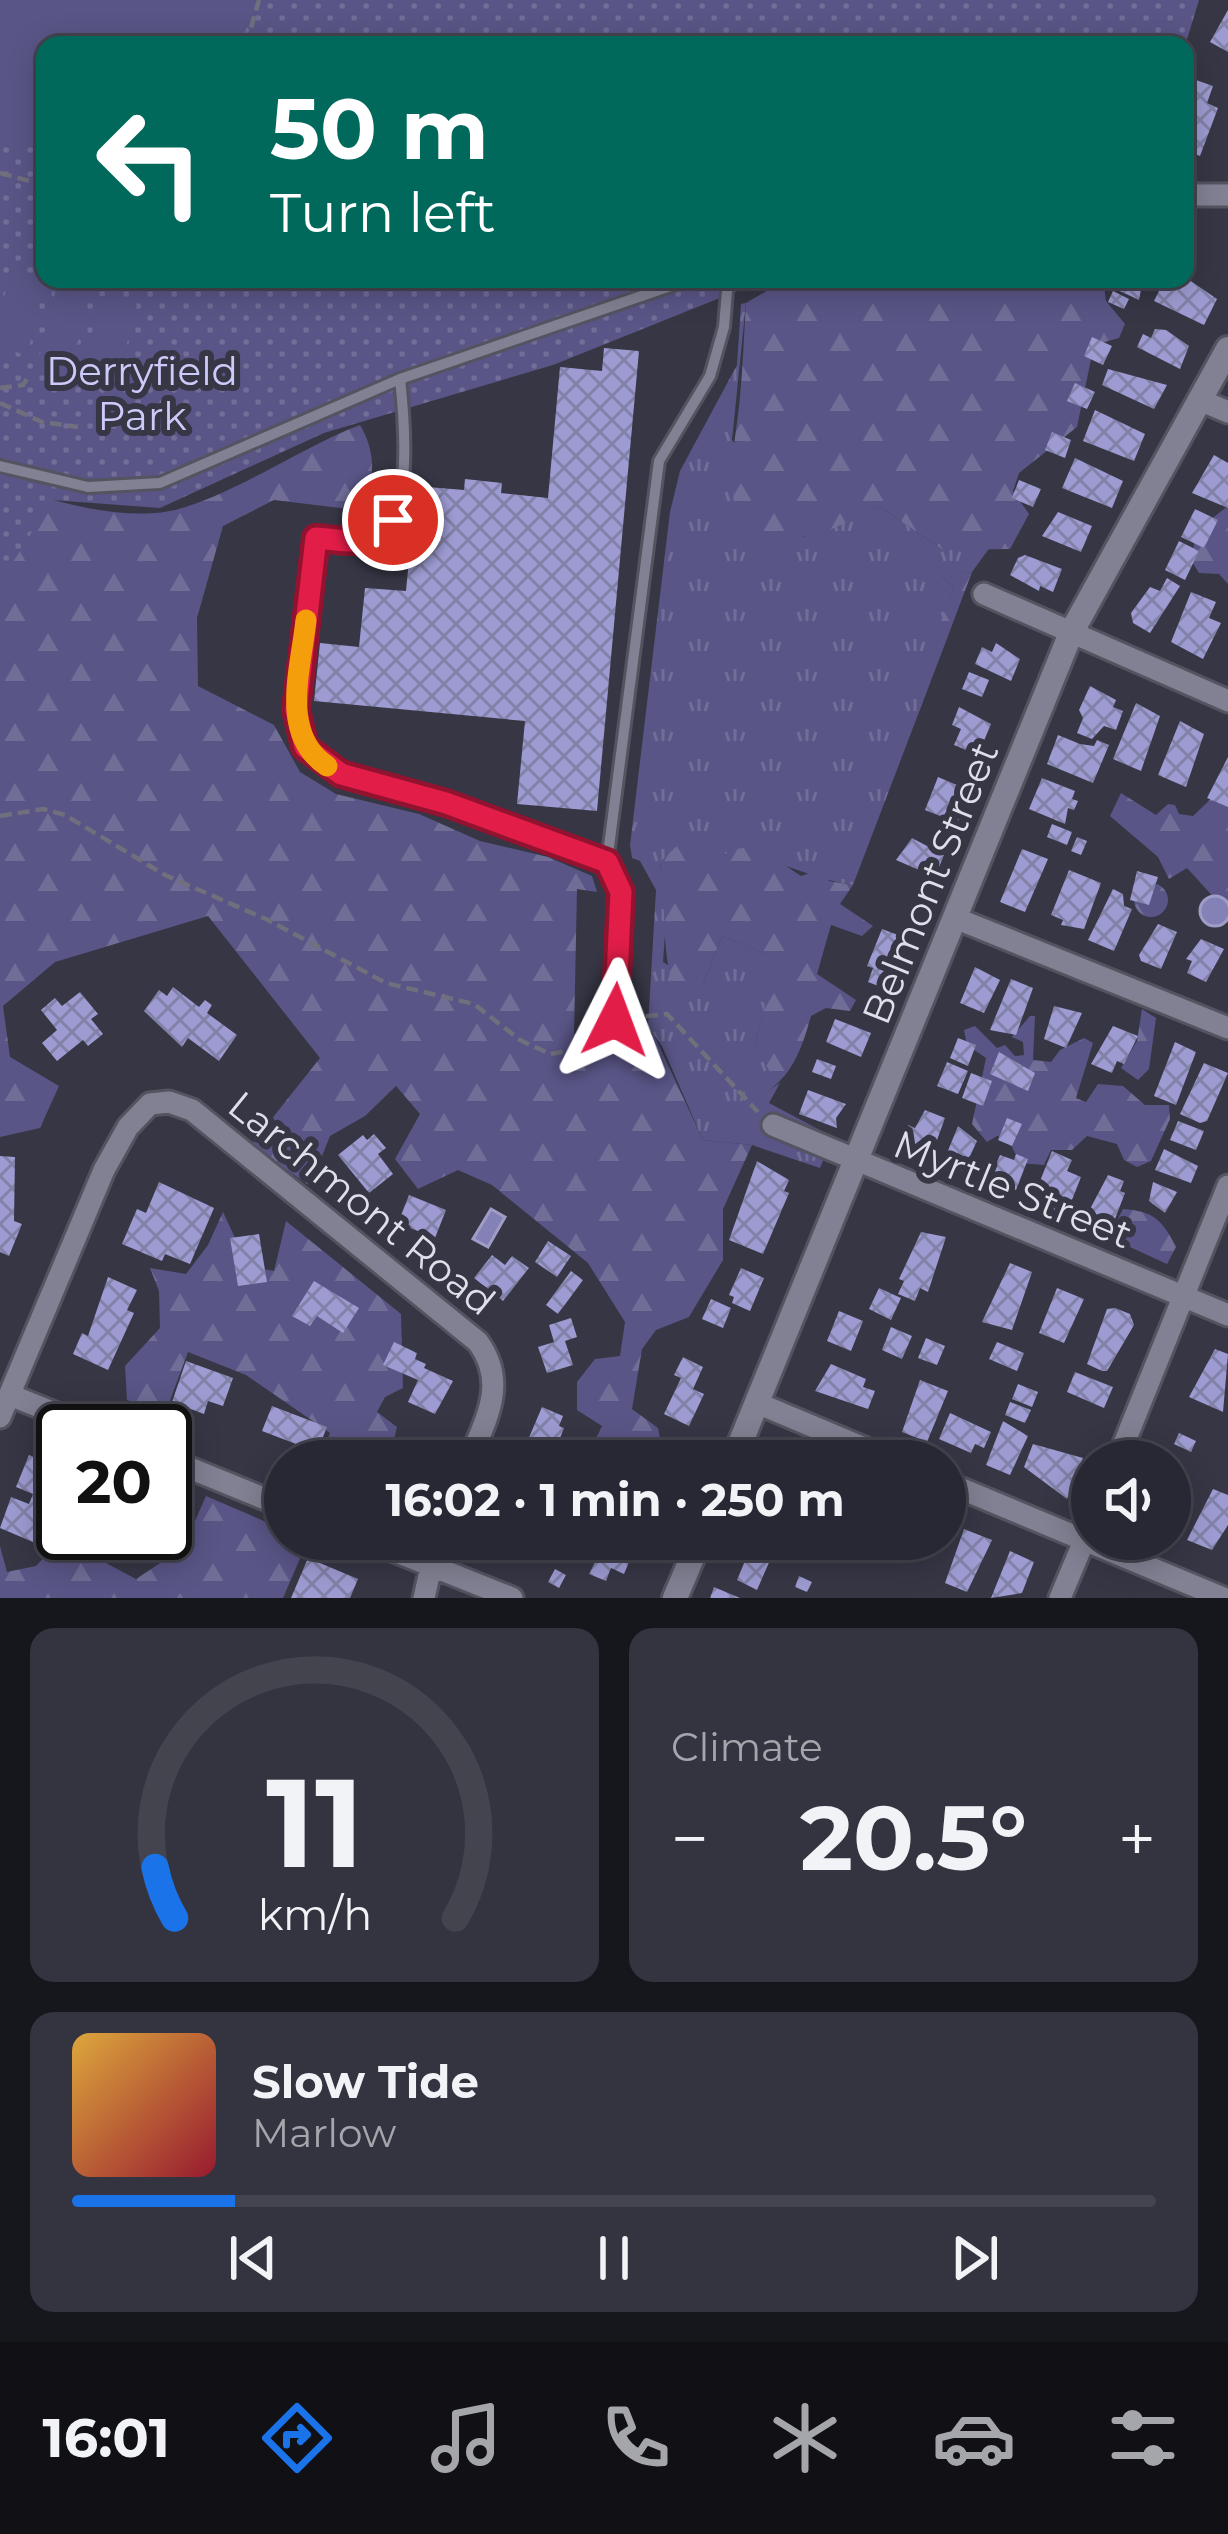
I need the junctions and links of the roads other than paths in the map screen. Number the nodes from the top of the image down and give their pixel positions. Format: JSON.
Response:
{"nodes":[{"id":1,"x":1194,"y":195,"type":"edge"},
{"id":2,"x":1228,"y":195,"type":"edge"},
{"id":3,"x":665,"y":288,"type":"edge"},
{"id":4,"x":727,"y":288,"type":"edge"},
{"id":5,"x":1228,"y":349,"type":"edge"},
{"id":6,"x":400,"y":380,"type":"junction"},
{"id":7,"x":1200,"y":400,"type":"junction"},
{"id":8,"x":1228,"y":412,"type":"edge"},
{"id":9,"x":0,"y":466,"type":"edge"},
{"id":10,"x":984,"y":594,"type":"dead end"},
{"id":11,"x":1071,"y":633,"type":"junction"},
{"id":12,"x":1228,"y":701,"type":"edge"},
{"id":13,"x":607,"y":862,"type":"junction"},
{"id":14,"x":955,"y":919,"type":"junction"},
{"id":15,"x":615,"y":1020,"type":"road end"},
{"id":16,"x":1228,"y":1028,"type":"edge"},
{"id":17,"x":773,"y":1125,"type":"road end"},
{"id":18,"x":856,"y":1162,"type":"junction"},
{"id":19,"x":1228,"y":1186,"type":"edge"},
{"id":20,"x":1184,"y":1297,"type":"junction"},
{"id":21,"x":1228,"y":1316,"type":"edge"},
{"id":22,"x":10,"y":1394,"type":"junction"},
{"id":23,"x":758,"y":1403,"type":"junction"},
{"id":24,"x":36,"y":1405,"type":"edge"},
{"id":25,"x":0,"y":1418,"type":"edge"},
{"id":26,"x":476,"y":1440,"type":"edge"},
{"id":27,"x":742,"y":1440,"type":"edge"},
{"id":28,"x":845,"y":1440,"type":"edge"},
{"id":29,"x":1126,"y":1440,"type":"edge"},
{"id":30,"x":192,"y":1469,"type":"edge"},
{"id":31,"x":966,"y":1489,"type":"edge"},
{"id":32,"x":264,"y":1498,"type":"edge"},
{"id":33,"x":1071,"y":1525,"type":"edge"},
{"id":34,"x":416,"y":1560,"type":"edge"},
{"id":35,"x":434,"y":1560,"type":"edge"},
{"id":36,"x":691,"y":1560,"type":"edge"},
{"id":37,"x":1076,"y":1560,"type":"edge"},
{"id":38,"x":1146,"y":1560,"type":"edge"},
{"id":39,"x":433,"y":1567,"type":"junction"},
{"id":40,"x":424,"y":1598,"type":"edge"},
{"id":41,"x":512,"y":1598,"type":"edge"},
{"id":42,"x":675,"y":1598,"type":"edge"},
{"id":43,"x":1060,"y":1598,"type":"edge"},
{"id":44,"x":1223,"y":1598,"type":"edge"}],
"edges":[{"from":1,"to":2,"type":"street"},
{"from":3,"to":6,"type":"lane"},
{"from":4,"to":13,"type":"lane"},
{"from":5,"to":7,"type":"street","name":"Belmont Street"},
{"from":6,"to":9,"type":"lane"},
{"from":6,"to":13,"type":"lane"},
{"from":7,"to":8,"type":"street"},
{"from":7,"to":11,"type":"street","name":"Belmont Street"},
{"from":10,"to":11,"type":"street"},
{"from":11,"to":12,"type":"street"},
{"from":11,"to":14,"type":"street","name":"Belmont Street"},
{"from":13,"to":15,"type":"lane"},
{"from":14,"to":16,"type":"street"},
{"from":14,"to":18,"type":"street","name":"Belmont Street"},
{"from":17,"to":18,"type":"street","name":"Myrtle Street"},
{"from":18,"to":20,"type":"street","name":"Myrtle Street"},
{"from":18,"to":23,"type":"street","name":"Belmont Street"},
{"from":19,"to":20,"type":"street"},
{"from":20,"to":21,"type":"street","name":"Myrtle Street"},
{"from":20,"to":29,"type":"street"},
{"from":22,"to":24,"type":"street"},
{"from":22,"to":25,"type":"street"},
{"from":22,"to":26,"type":"street","name":"Larchmont Road"},
{"from":23,"to":27,"type":"street","name":"Belmont Street"},
{"from":23,"to":28,"type":"street"},
{"from":30,"to":32,"type":"street"},
{"from":31,"to":33,"type":"street"},
{"from":34,"to":39,"type":"street"},
{"from":35,"to":39,"type":"street"},
{"from":36,"to":42,"type":"street"},
{"from":37,"to":43,"type":"street"},
{"from":38,"to":44,"type":"street"},
{"from":39,"to":40,"type":"street"},
{"from":39,"to":41,"type":"street"}]}
